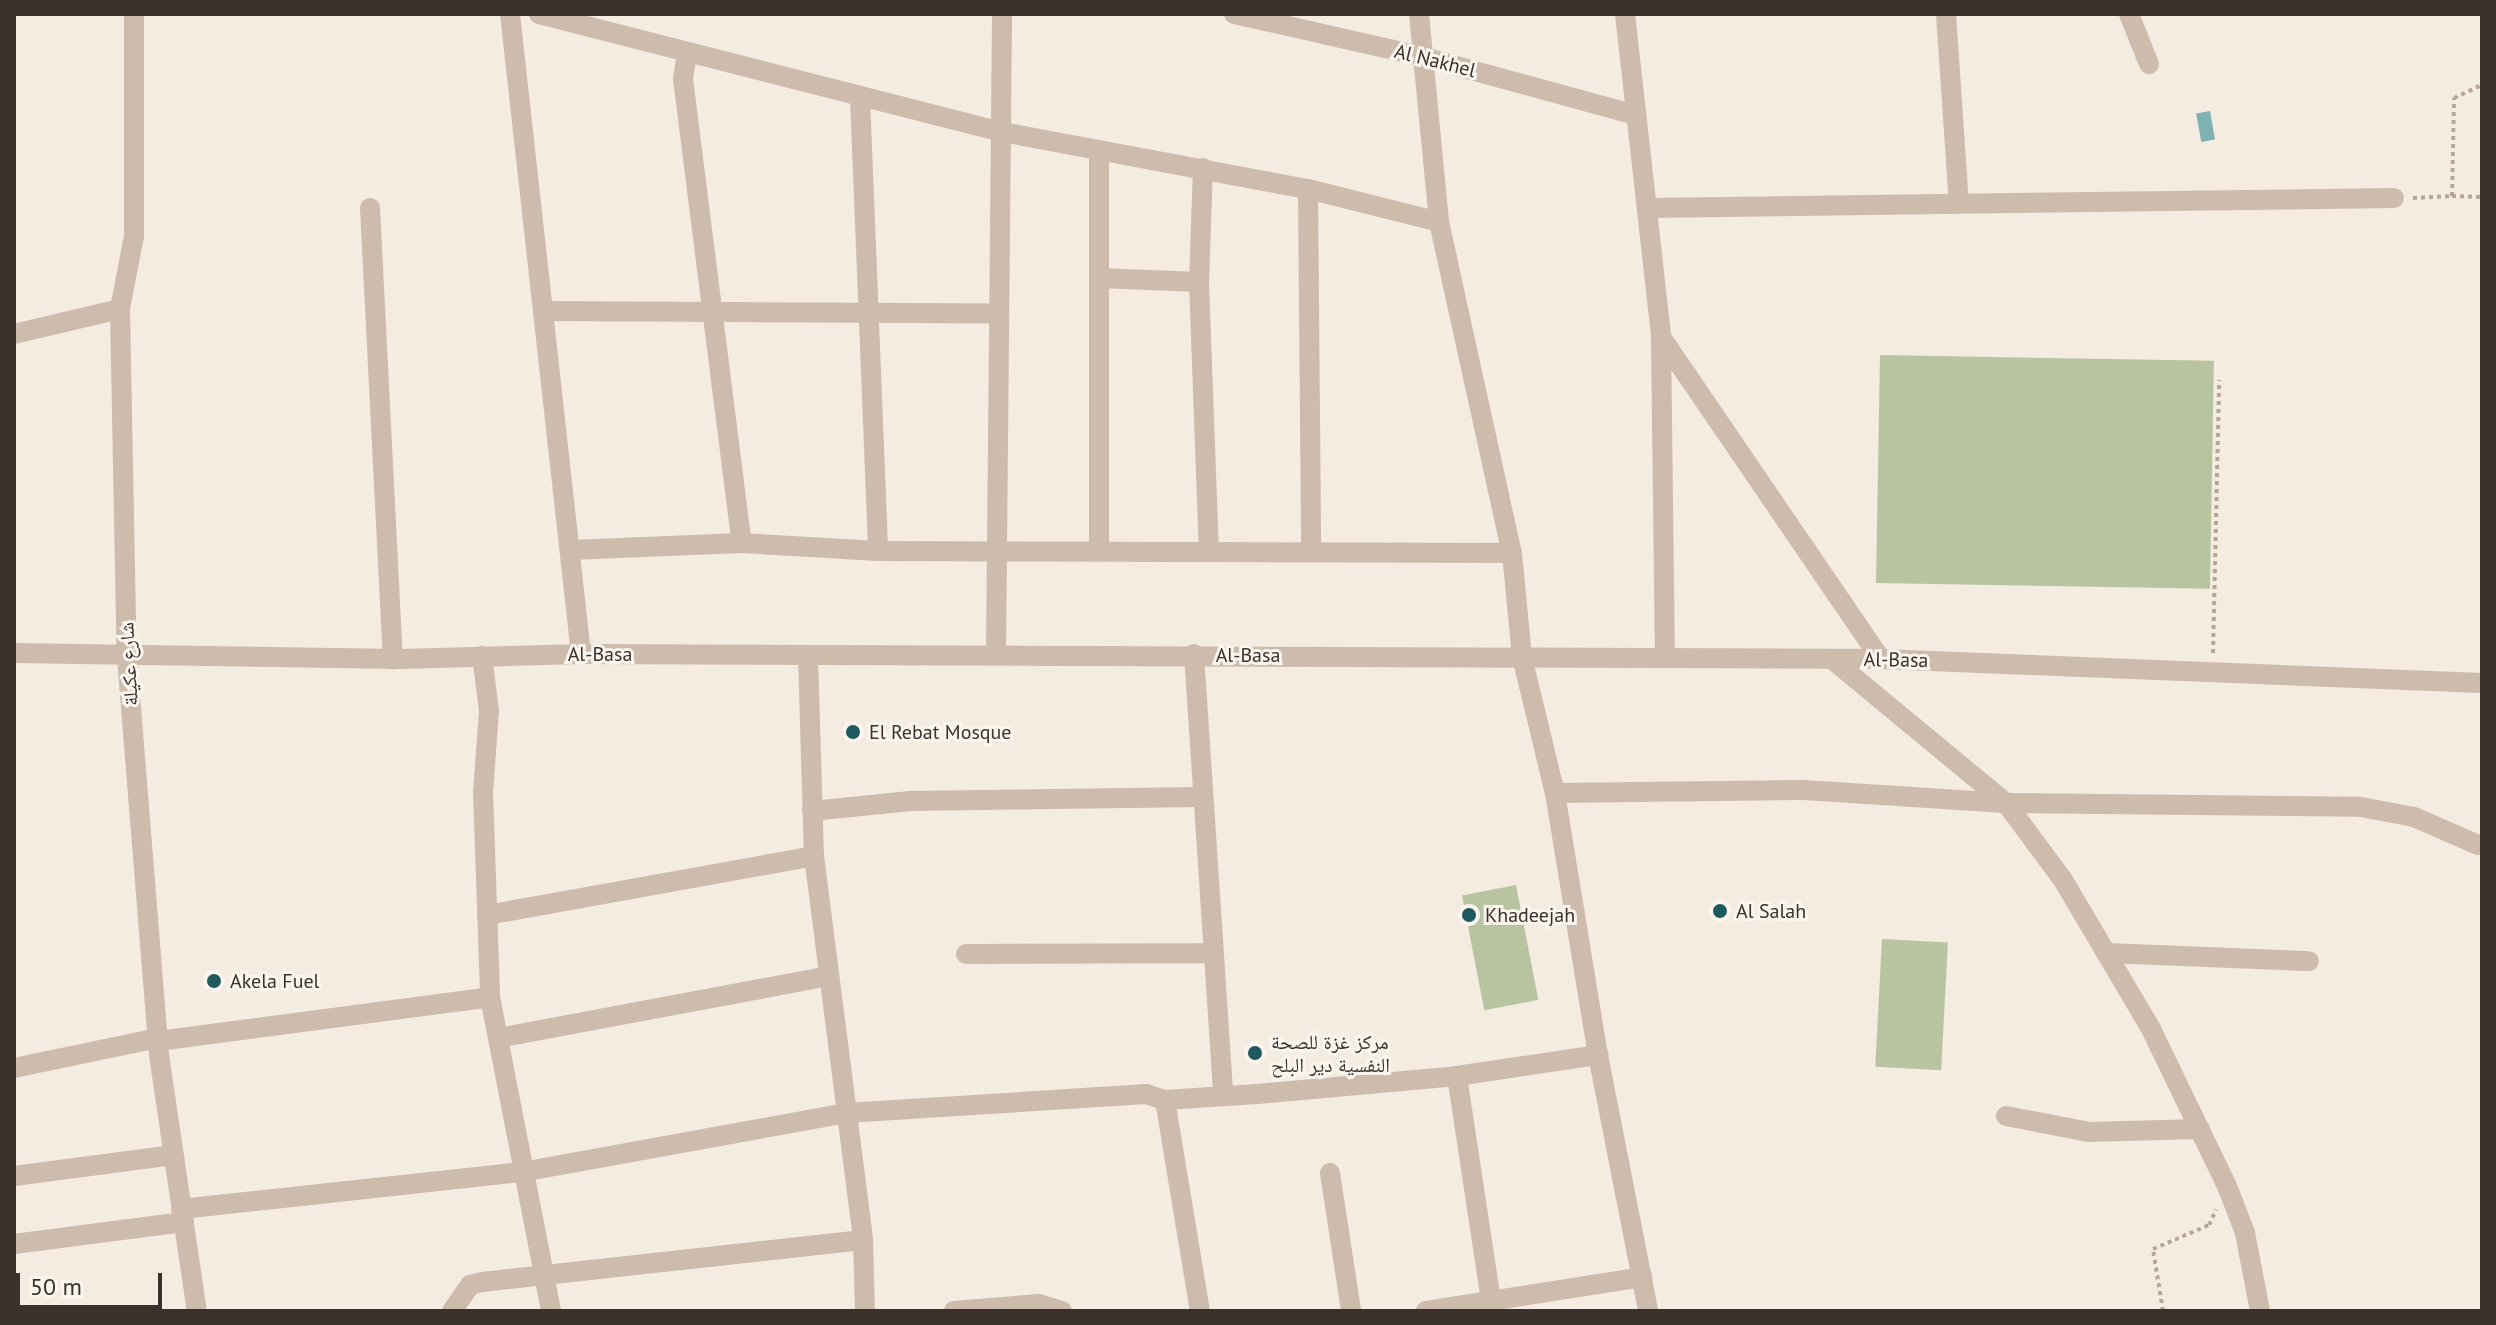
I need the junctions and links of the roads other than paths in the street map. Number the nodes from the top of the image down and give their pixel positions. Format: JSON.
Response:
{"nodes":[{"id":1,"x":134,"y":14,"type":"edge"},
{"id":2,"x":510,"y":14,"type":"edge"},
{"id":3,"x":539,"y":14,"type":"edge"},
{"id":4,"x":1002,"y":14,"type":"edge"},
{"id":5,"x":1234,"y":14,"type":"edge"},
{"id":6,"x":1419,"y":14,"type":"edge"},
{"id":7,"x":1625,"y":14,"type":"edge"},
{"id":8,"x":1946,"y":14,"type":"edge"},
{"id":9,"x":2129,"y":14,"type":"edge"},
{"id":10,"x":687,"y":53,"type":"junction"},
{"id":11,"x":1420,"y":56,"type":"junction"},
{"id":12,"x":2149,"y":64,"type":"dead end"},
{"id":13,"x":860,"y":98,"type":"junction"},
{"id":14,"x":1635,"y":115,"type":"junction"},
{"id":15,"x":997,"y":131,"type":"junction"},
{"id":16,"x":1099,"y":151,"type":"junction"},
{"id":17,"x":1203,"y":168,"type":"junction"},
{"id":18,"x":1308,"y":189,"type":"junction"},
{"id":19,"x":2394,"y":198,"type":"road end"},
{"id":20,"x":1959,"y":203,"type":"junction"},
{"id":21,"x":370,"y":208,"type":"dead end"},
{"id":22,"x":1647,"y":208,"type":"junction"},
{"id":23,"x":1439,"y":222,"type":"junction"},
{"id":24,"x":1099,"y":278,"type":"junction"},
{"id":25,"x":1199,"y":282,"type":"junction"},
{"id":26,"x":120,"y":309,"type":"junction"},
{"id":27,"x":868,"y":309,"type":"junction"},
{"id":28,"x":543,"y":311,"type":"junction"},
{"id":29,"x":714,"y":313,"type":"junction"},
{"id":30,"x":997,"y":313,"type":"junction"},
{"id":31,"x":14,"y":334,"type":"edge"},
{"id":32,"x":1661,"y":337,"type":"junction"},
{"id":33,"x":742,"y":543,"type":"junction"},
{"id":34,"x":1311,"y":548,"type":"junction"},
{"id":35,"x":570,"y":550,"type":"junction"},
{"id":36,"x":1099,"y":550,"type":"junction"},
{"id":37,"x":878,"y":551,"type":"junction"},
{"id":38,"x":995,"y":551,"type":"junction"},
{"id":39,"x":1209,"y":552,"type":"junction"},
{"id":40,"x":1512,"y":553,"type":"junction"},
{"id":41,"x":14,"y":653,"type":"edge"},
{"id":42,"x":581,"y":654,"type":"junction"},
{"id":43,"x":996,"y":654,"type":"junction"},
{"id":44,"x":1194,"y":654,"type":"junction"},
{"id":45,"x":808,"y":655,"type":"junction"},
{"id":46,"x":482,"y":656,"type":"junction"},
{"id":47,"x":1522,"y":657,"type":"junction"},
{"id":48,"x":127,"y":658,"type":"junction"},
{"id":49,"x":1665,"y":658,"type":"junction"},
{"id":50,"x":393,"y":659,"type":"junction"},
{"id":51,"x":1881,"y":659,"type":"junction"},
{"id":52,"x":1833,"y":660,"type":"junction"},
{"id":53,"x":2482,"y":683,"type":"edge"},
{"id":54,"x":1555,"y":793,"type":"junction"},
{"id":55,"x":1201,"y":797,"type":"junction"},
{"id":56,"x":2006,"y":803,"type":"junction"},
{"id":57,"x":812,"y":811,"type":"junction"},
{"id":58,"x":2478,"y":845,"type":"dead end"},
{"id":59,"x":814,"y":856,"type":"junction"},
{"id":60,"x":487,"y":915,"type":"junction"},
{"id":61,"x":1212,"y":953,"type":"junction"},
{"id":62,"x":2106,"y":953,"type":"junction"},
{"id":63,"x":966,"y":954,"type":"dead end"},
{"id":64,"x":2309,"y":961,"type":"dead end"},
{"id":65,"x":829,"y":976,"type":"junction"},
{"id":66,"x":490,"y":997,"type":"junction"},
{"id":67,"x":498,"y":1038,"type":"junction"},
{"id":68,"x":158,"y":1040,"type":"junction"},
{"id":69,"x":1598,"y":1055,"type":"junction"},
{"id":70,"x":14,"y":1068,"type":"edge"},
{"id":71,"x":1457,"y":1076,"type":"junction"},
{"id":72,"x":1223,"y":1096,"type":"junction"},
{"id":73,"x":1165,"y":1100,"type":"junction"},
{"id":74,"x":846,"y":1113,"type":"junction"},
{"id":75,"x":2006,"y":1116,"type":"dead end"},
{"id":76,"x":2200,"y":1129,"type":"junction"},
{"id":77,"x":174,"y":1155,"type":"junction"},
{"id":78,"x":522,"y":1172,"type":"junction"},
{"id":79,"x":1330,"y":1173,"type":"dead end"},
{"id":80,"x":14,"y":1176,"type":"edge"},
{"id":81,"x":182,"y":1216,"type":"junction"},
{"id":82,"x":863,"y":1240,"type":"junction"},
{"id":83,"x":14,"y":1244,"type":"edge"},
{"id":84,"x":544,"y":1276,"type":"junction"},
{"id":85,"x":1642,"y":1277,"type":"junction"},
{"id":86,"x":1491,"y":1301,"type":"junction"},
{"id":87,"x":197,"y":1311,"type":"edge"},
{"id":88,"x":452,"y":1311,"type":"edge"},
{"id":89,"x":551,"y":1311,"type":"edge"},
{"id":90,"x":865,"y":1311,"type":"edge"},
{"id":91,"x":954,"y":1311,"type":"edge"},
{"id":92,"x":1062,"y":1311,"type":"edge"},
{"id":93,"x":1200,"y":1311,"type":"edge"},
{"id":94,"x":1351,"y":1311,"type":"edge"},
{"id":95,"x":1426,"y":1311,"type":"edge"},
{"id":96,"x":1648,"y":1311,"type":"edge"},
{"id":97,"x":2260,"y":1311,"type":"edge"}],
"edges":[{"from":1,"to":26,"type":"street","name":"شارع عكيلة"},
{"from":2,"to":28,"type":"street"},
{"from":3,"to":10,"type":"street"},
{"from":4,"to":15,"type":"street"},
{"from":5,"to":11,"type":"street","name":"Al Nakhel"},
{"from":6,"to":11,"type":"street"},
{"from":7,"to":14,"type":"street"},
{"from":8,"to":20,"type":"street"},
{"from":9,"to":12,"type":"street"},
{"from":10,"to":13,"type":"street"},
{"from":10,"to":29,"type":"street"},
{"from":11,"to":14,"type":"street","name":"Al Nakhel"},
{"from":11,"to":23,"type":"street"},
{"from":13,"to":15,"type":"street"},
{"from":13,"to":27,"type":"street"},
{"from":14,"to":22,"type":"street"},
{"from":15,"to":16,"type":"street"},
{"from":15,"to":30,"type":"street"},
{"from":16,"to":17,"type":"street"},
{"from":16,"to":24,"type":"street"},
{"from":17,"to":18,"type":"street"},
{"from":17,"to":25,"type":"street"},
{"from":18,"to":23,"type":"street"},
{"from":18,"to":34,"type":"street"},
{"from":19,"to":20,"type":"street"},
{"from":20,"to":22,"type":"street"},
{"from":21,"to":50,"type":"street"},
{"from":22,"to":32,"type":"street"},
{"from":23,"to":40,"type":"street"},
{"from":24,"to":25,"type":"street"},
{"from":24,"to":36,"type":"street"},
{"from":25,"to":39,"type":"street"},
{"from":26,"to":31,"type":"street"},
{"from":26,"to":48,"type":"street","name":"شارع عكيلة"},
{"from":27,"to":29,"type":"street"},
{"from":27,"to":30,"type":"street"},
{"from":27,"to":37,"type":"street"},
{"from":28,"to":29,"type":"street"},
{"from":28,"to":35,"type":"street"},
{"from":29,"to":33,"type":"street"},
{"from":30,"to":38,"type":"street"},
{"from":32,"to":49,"type":"street"},
{"from":32,"to":51,"type":"street"},
{"from":33,"to":35,"type":"street"},
{"from":33,"to":37,"type":"street"},
{"from":34,"to":39,"type":"street"},
{"from":34,"to":40,"type":"street"},
{"from":35,"to":42,"type":"street"},
{"from":36,"to":38,"type":"street"},
{"from":36,"to":39,"type":"street"},
{"from":37,"to":38,"type":"street"},
{"from":38,"to":43,"type":"street"},
{"from":40,"to":47,"type":"street"},
{"from":41,"to":48,"type":"street","name":"Al-Basa"},
{"from":42,"to":45,"type":"street","name":"Al-Basa"},
{"from":42,"to":46,"type":"street","name":"Al-Basa"},
{"from":43,"to":44,"type":"street","name":"Al-Basa"},
{"from":43,"to":45,"type":"street","name":"Al-Basa"},
{"from":44,"to":47,"type":"street","name":"Al-Basa"},
{"from":44,"to":55,"type":"street"},
{"from":45,"to":57,"type":"street"},
{"from":46,"to":50,"type":"street","name":"Al-Basa"},
{"from":46,"to":60,"type":"street"},
{"from":47,"to":49,"type":"street","name":"Al-Basa"},
{"from":47,"to":54,"type":"street"},
{"from":48,"to":50,"type":"street","name":"Al-Basa"},
{"from":48,"to":68,"type":"street","name":"شارع عكيلة"},
{"from":49,"to":52,"type":"street","name":"Al-Basa"},
{"from":51,"to":52,"type":"street","name":"Al-Basa"},
{"from":51,"to":53,"type":"street","name":"Al-Basa"},
{"from":52,"to":56,"type":"street"},
{"from":54,"to":56,"type":"street"},
{"from":54,"to":69,"type":"street"},
{"from":55,"to":57,"type":"street"},
{"from":55,"to":61,"type":"street"},
{"from":56,"to":58,"type":"street"},
{"from":56,"to":62,"type":"street"},
{"from":57,"to":59,"type":"street"},
{"from":59,"to":60,"type":"street"},
{"from":59,"to":65,"type":"street"},
{"from":60,"to":66,"type":"street"},
{"from":61,"to":63,"type":"street"},
{"from":61,"to":72,"type":"street"},
{"from":62,"to":64,"type":"street"},
{"from":62,"to":76,"type":"street"},
{"from":65,"to":67,"type":"street"},
{"from":65,"to":74,"type":"street"},
{"from":66,"to":67,"type":"street"},
{"from":66,"to":68,"type":"street"},
{"from":67,"to":78,"type":"street"},
{"from":68,"to":70,"type":"street"},
{"from":68,"to":77,"type":"street","name":"شارع عكيلة"},
{"from":69,"to":71,"type":"street"},
{"from":69,"to":85,"type":"street"},
{"from":71,"to":72,"type":"street"},
{"from":71,"to":86,"type":"street"},
{"from":72,"to":73,"type":"street"},
{"from":73,"to":74,"type":"street"},
{"from":73,"to":93,"type":"street"},
{"from":74,"to":78,"type":"street"},
{"from":74,"to":82,"type":"street"},
{"from":75,"to":76,"type":"street"},
{"from":76,"to":97,"type":"street"},
{"from":77,"to":80,"type":"street"},
{"from":77,"to":81,"type":"street","name":"شارع عكيلة"},
{"from":78,"to":81,"type":"street"},
{"from":78,"to":84,"type":"street"},
{"from":79,"to":94,"type":"street"},
{"from":81,"to":83,"type":"street"},
{"from":81,"to":87,"type":"street","name":"شارع عكيلة"},
{"from":82,"to":84,"type":"street"},
{"from":82,"to":90,"type":"street"},
{"from":84,"to":88,"type":"street"},
{"from":84,"to":89,"type":"street"},
{"from":85,"to":86,"type":"street"},
{"from":85,"to":96,"type":"street"},
{"from":86,"to":95,"type":"street"},
{"from":91,"to":92,"type":"street"}]}
